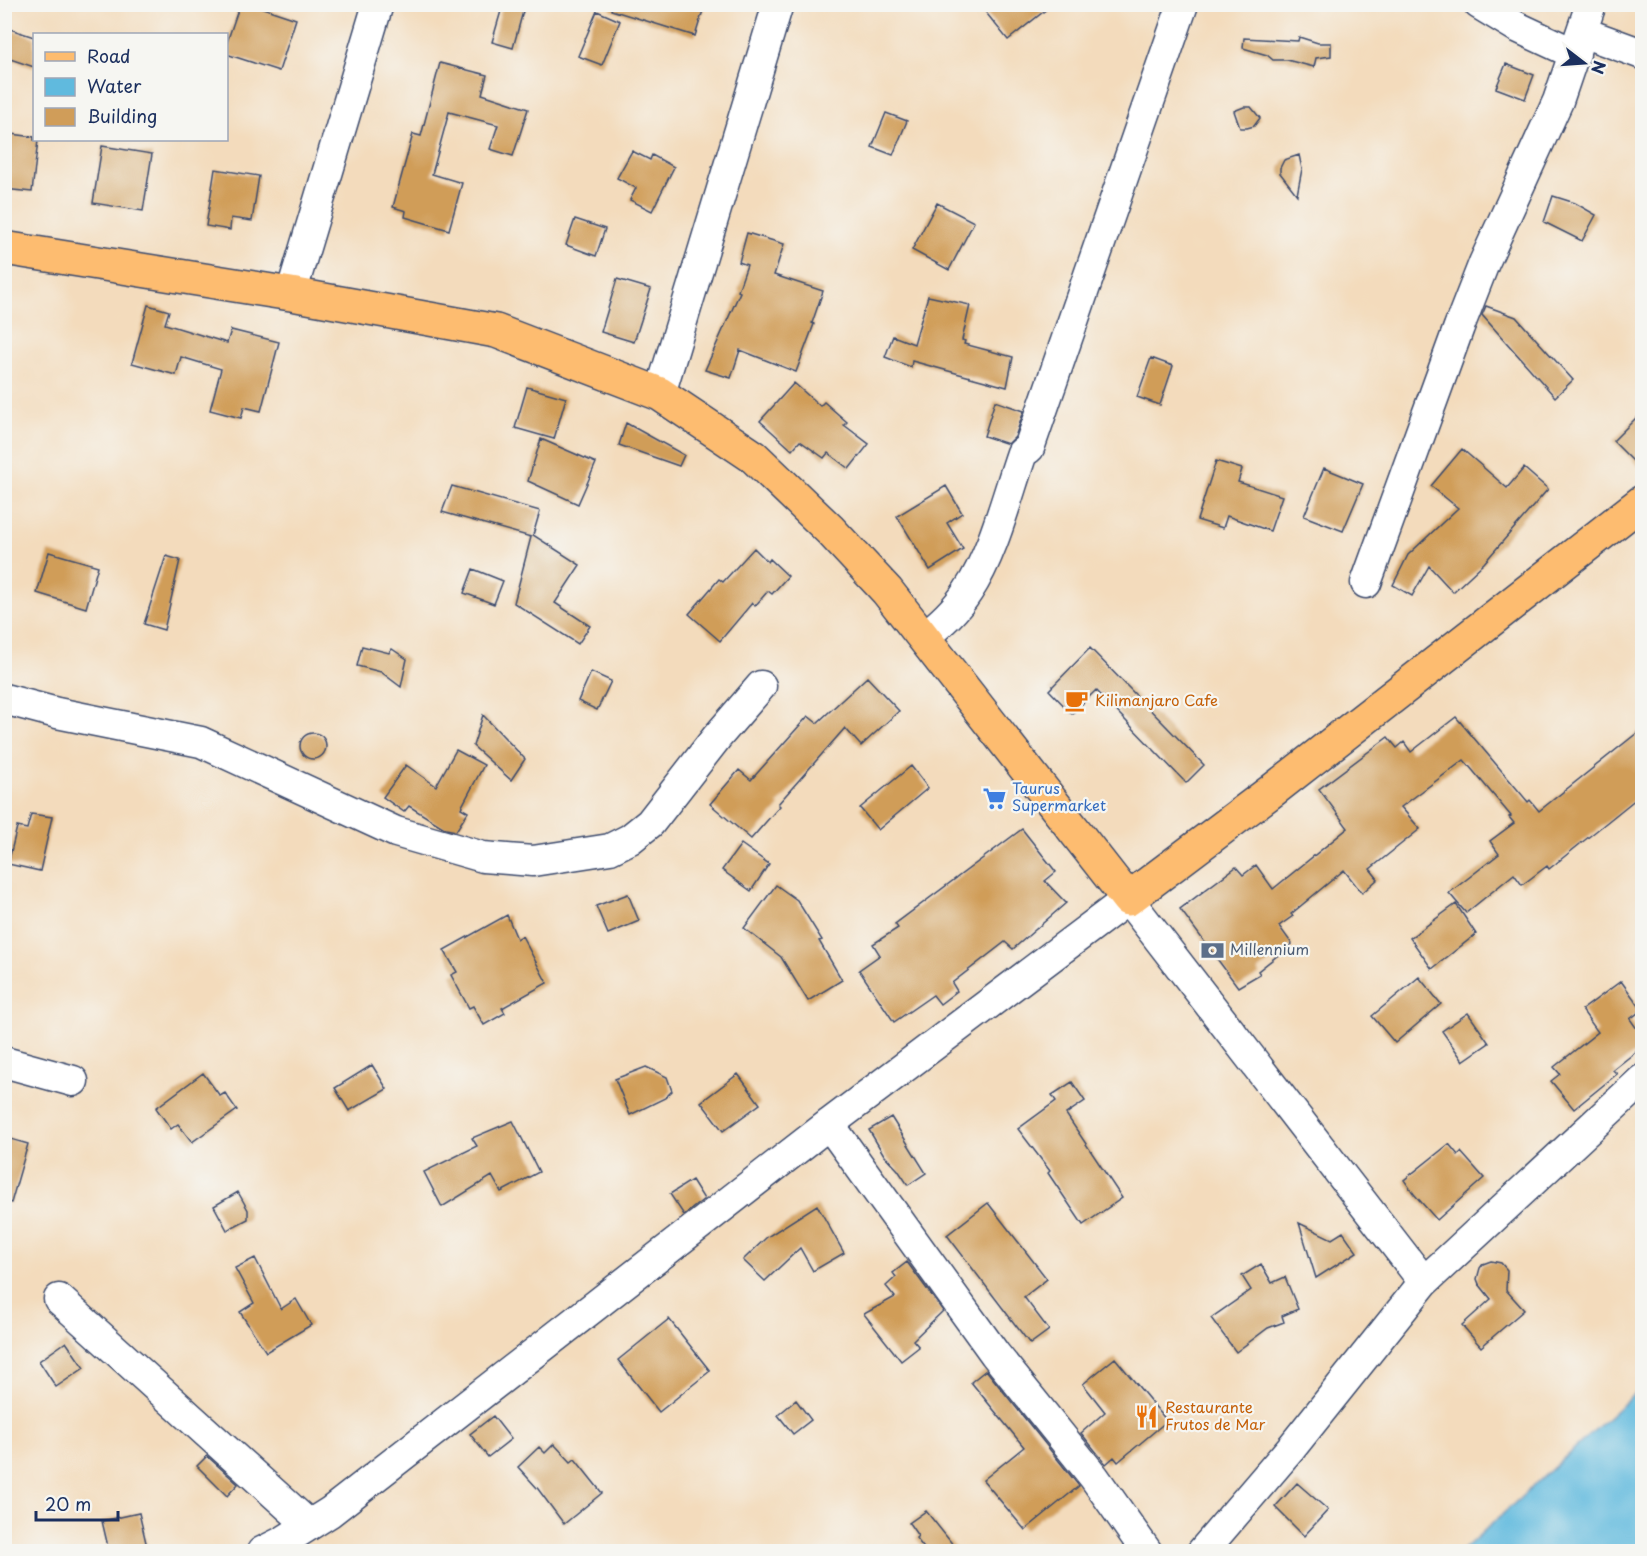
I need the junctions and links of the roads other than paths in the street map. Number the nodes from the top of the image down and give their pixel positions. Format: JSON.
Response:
{"nodes":[{"id":1,"x":378,"y":4,"type":"edge"},
{"id":2,"x":778,"y":4,"type":"edge"},
{"id":3,"x":1182,"y":4,"type":"edge"},
{"id":4,"x":1479,"y":4,"type":"edge"},
{"id":5,"x":1582,"y":30,"type":"edge"},
{"id":6,"x":1642,"y":54,"type":"edge"},
{"id":7,"x":4,"y":248,"type":"edge"},
{"id":8,"x":291,"y":294,"type":"junction"},
{"id":9,"x":660,"y":394,"type":"junction"},
{"id":10,"x":1642,"y":502,"type":"edge"},
{"id":11,"x":1366,"y":583,"type":"dead end"},
{"id":12,"x":923,"y":638,"type":"junction"},
{"id":13,"x":761,"y":686,"type":"dead end"},
{"id":14,"x":4,"y":699,"type":"edge"},
{"id":15,"x":1128,"y":898,"type":"junction"},
{"id":16,"x":4,"y":1062,"type":"edge"},
{"id":17,"x":1642,"y":1080,"type":"edge"},
{"id":18,"x":73,"y":1081,"type":"dead end"},
{"id":19,"x":829,"y":1124,"type":"junction"},
{"id":20,"x":1424,"y":1282,"type":"junction"},
{"id":21,"x":59,"y":1299,"type":"dead end"},
{"id":22,"x":309,"y":1525,"type":"junction"},
{"id":23,"x":262,"y":1551,"type":"edge"},
{"id":24,"x":1147,"y":1551,"type":"edge"},
{"id":25,"x":1202,"y":1551,"type":"edge"}],
"edges":[{"from":1,"to":8,"type":"street"},
{"from":2,"to":9,"type":"street"},
{"from":3,"to":12,"type":"street"},
{"from":4,"to":5,"type":"street"},
{"from":5,"to":6,"type":"street"},
{"from":5,"to":11,"type":"street"},
{"from":7,"to":8,"type":"main road"},
{"from":8,"to":9,"type":"main road"},
{"from":9,"to":12,"type":"main road"},
{"from":10,"to":15,"type":"main road"},
{"from":12,"to":15,"type":"main road"},
{"from":13,"to":14,"type":"street"},
{"from":15,"to":19,"type":"street"},
{"from":15,"to":20,"type":"street"},
{"from":16,"to":18,"type":"street"},
{"from":17,"to":20,"type":"street"},
{"from":19,"to":22,"type":"street"},
{"from":19,"to":24,"type":"street"},
{"from":20,"to":25,"type":"street"},
{"from":21,"to":22,"type":"street"},
{"from":22,"to":23,"type":"street"}]}
